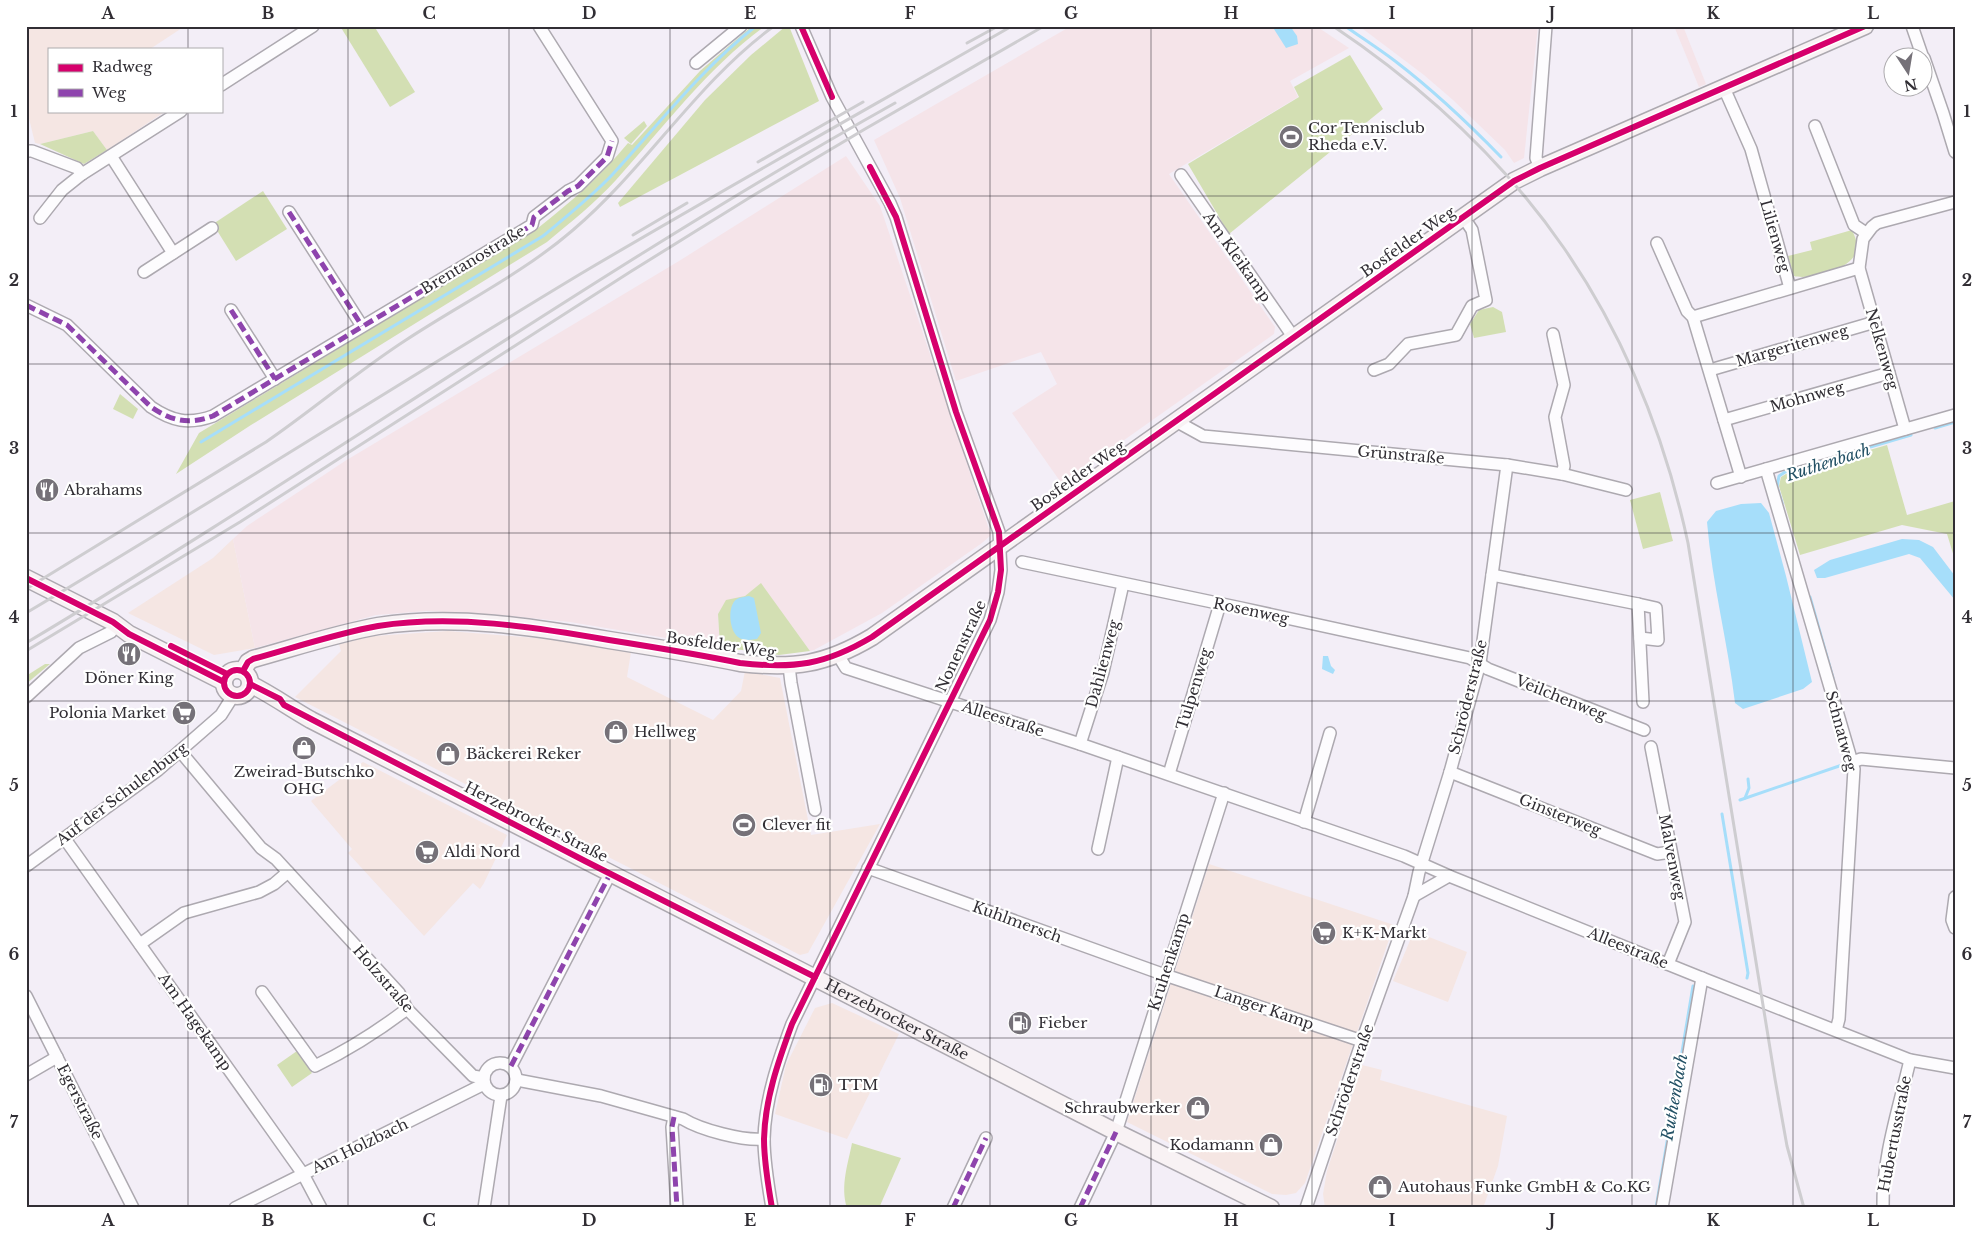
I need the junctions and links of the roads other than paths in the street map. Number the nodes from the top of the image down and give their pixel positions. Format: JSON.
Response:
{"nodes":[{"id":1,"x":313,"y":26,"type":"edge"},
{"id":2,"x":539,"y":26,"type":"edge"},
{"id":3,"x":741,"y":26,"type":"edge"},
{"id":4,"x":801,"y":26,"type":"edge"},
{"id":5,"x":1546,"y":26,"type":"edge"},
{"id":6,"x":1865,"y":26,"type":"edge"},
{"id":7,"x":1912,"y":26,"type":"edge"},
{"id":8,"x":1920,"y":48,"type":"edge"},
{"id":9,"x":696,"y":63,"type":"dead end"},
{"id":10,"x":222,"y":84,"type":"edge"},
{"id":11,"x":1934,"y":87,"type":"edge"},
{"id":12,"x":1724,"y":88,"type":"junction"},
{"id":13,"x":179,"y":112,"type":"edge"},
{"id":14,"x":1815,"y":126,"type":"dead end"},
{"id":15,"x":26,"y":151,"type":"edge"},
{"id":16,"x":1955,"y":152,"type":"edge"},
{"id":17,"x":111,"y":156,"type":"junction"},
{"id":18,"x":1540,"y":168,"type":"junction"},
{"id":19,"x":82,"y":174,"type":"junction"},
{"id":20,"x":1181,"y":176,"type":"dead end"},
{"id":21,"x":1955,"y":202,"type":"edge"},
{"id":22,"x":289,"y":212,"type":"dead end"},
{"id":23,"x":40,"y":218,"type":"dead end"},
{"id":24,"x":1464,"y":218,"type":"junction"},
{"id":25,"x":212,"y":228,"type":"dead end"},
{"id":26,"x":1866,"y":233,"type":"junction"},
{"id":27,"x":1657,"y":243,"type":"dead end"},
{"id":28,"x":173,"y":254,"type":"junction"},
{"id":29,"x":1859,"y":268,"type":"junction"},
{"id":30,"x":144,"y":272,"type":"dead end"},
{"id":31,"x":1790,"y":288,"type":"junction"},
{"id":32,"x":26,"y":305,"type":"edge"},
{"id":33,"x":231,"y":310,"type":"dead end"},
{"id":34,"x":1693,"y":317,"type":"junction"},
{"id":35,"x":1875,"y":322,"type":"junction"},
{"id":36,"x":362,"y":326,"type":"junction"},
{"id":37,"x":1554,"y":334,"type":"dead end"},
{"id":38,"x":1294,"y":338,"type":"junction"},
{"id":39,"x":1374,"y":370,"type":"dead end"},
{"id":40,"x":1710,"y":370,"type":"junction"},
{"id":41,"x":1889,"y":373,"type":"junction"},
{"id":42,"x":275,"y":380,"type":"junction"},
{"id":43,"x":1955,"y":415,"type":"edge"},
{"id":44,"x":1179,"y":420,"type":"junction"},
{"id":45,"x":1724,"y":420,"type":"junction"},
{"id":46,"x":1905,"y":429,"type":"junction"},
{"id":47,"x":1506,"y":465,"type":"junction"},
{"id":48,"x":1766,"y":469,"type":"junction"},
{"id":49,"x":1562,"y":474,"type":"junction"},
{"id":50,"x":1740,"y":477,"type":"junction"},
{"id":51,"x":1717,"y":483,"type":"dead end"},
{"id":52,"x":1626,"y":490,"type":"dead end"},
{"id":53,"x":1000,"y":547,"type":"junction"},
{"id":54,"x":1022,"y":562,"type":"dead end"},
{"id":55,"x":1492,"y":575,"type":"junction"},
{"id":56,"x":26,"y":578,"type":"edge"},
{"id":57,"x":1123,"y":584,"type":"junction"},
{"id":58,"x":1220,"y":604,"type":"junction"},
{"id":59,"x":1638,"y":604,"type":"junction"},
{"id":60,"x":119,"y":625,"type":"junction"},
{"id":61,"x":1640,"y":638,"type":"junction"},
{"id":62,"x":838,"y":655,"type":"junction"},
{"id":63,"x":1480,"y":663,"type":"junction"},
{"id":64,"x":789,"y":666,"type":"junction"},
{"id":65,"x":237,"y":683,"type":"junction"},
{"id":66,"x":26,"y":697,"type":"edge"},
{"id":67,"x":949,"y":702,"type":"junction"},
{"id":68,"x":1643,"y":702,"type":"dead end"},
{"id":69,"x":1644,"y":730,"type":"dead end"},
{"id":70,"x":1330,"y":733,"type":"dead end"},
{"id":71,"x":1080,"y":744,"type":"junction"},
{"id":72,"x":1651,"y":747,"type":"dead end"},
{"id":73,"x":180,"y":751,"type":"junction"},
{"id":74,"x":1118,"y":757,"type":"junction"},
{"id":75,"x":1852,"y":762,"type":"junction"},
{"id":76,"x":1955,"y":768,"type":"edge"},
{"id":77,"x":1450,"y":772,"type":"junction"},
{"id":78,"x":1168,"y":774,"type":"junction"},
{"id":79,"x":1224,"y":793,"type":"junction"},
{"id":80,"x":815,"y":810,"type":"dead end"},
{"id":81,"x":1304,"y":822,"type":"junction"},
{"id":82,"x":65,"y":839,"type":"junction"},
{"id":83,"x":1098,"y":849,"type":"dead end"},
{"id":84,"x":1671,"y":852,"type":"junction"},
{"id":85,"x":1421,"y":864,"type":"junction"},
{"id":86,"x":26,"y":866,"type":"edge"},
{"id":87,"x":868,"y":868,"type":"junction"},
{"id":88,"x":288,"y":872,"type":"junction"},
{"id":89,"x":610,"y":874,"type":"junction"},
{"id":90,"x":1449,"y":876,"type":"junction"},
{"id":91,"x":1414,"y":896,"type":"junction"},
{"id":92,"x":1955,"y":897,"type":"edge"},
{"id":93,"x":1955,"y":928,"type":"edge"},
{"id":94,"x":140,"y":944,"type":"junction"},
{"id":95,"x":1668,"y":964,"type":"junction"},
{"id":96,"x":1165,"y":975,"type":"junction"},
{"id":97,"x":815,"y":977,"type":"junction"},
{"id":98,"x":1702,"y":978,"type":"junction"},
{"id":99,"x":262,"y":992,"type":"dead end"},
{"id":100,"x":26,"y":996,"type":"edge"},
{"id":101,"x":407,"y":1009,"type":"junction"},
{"id":102,"x":1836,"y":1030,"type":"junction"},
{"id":103,"x":1362,"y":1041,"type":"junction"},
{"id":104,"x":57,"y":1057,"type":"junction"},
{"id":105,"x":1910,"y":1060,"type":"junction"},
{"id":106,"x":511,"y":1066,"type":"junction"},
{"id":107,"x":1955,"y":1068,"type":"edge"},
{"id":108,"x":26,"y":1075,"type":"edge"},
{"id":109,"x":517,"y":1080,"type":"junction"},
{"id":110,"x":484,"y":1081,"type":"junction"},
{"id":111,"x":501,"y":1096,"type":"junction"},
{"id":112,"x":674,"y":1117,"type":"junction"},
{"id":113,"x":1116,"y":1132,"type":"junction"},
{"id":114,"x":986,"y":1138,"type":"dead end"},
{"id":115,"x":764,"y":1139,"type":"junction"},
{"id":116,"x":303,"y":1174,"type":"junction"},
{"id":117,"x":133,"y":1208,"type":"edge"},
{"id":118,"x":235,"y":1208,"type":"edge"},
{"id":119,"x":321,"y":1208,"type":"edge"},
{"id":120,"x":484,"y":1208,"type":"edge"},
{"id":121,"x":677,"y":1208,"type":"edge"},
{"id":122,"x":772,"y":1208,"type":"edge"},
{"id":123,"x":953,"y":1208,"type":"edge"},
{"id":124,"x":1080,"y":1208,"type":"edge"},
{"id":125,"x":1271,"y":1208,"type":"edge"},
{"id":126,"x":1306,"y":1208,"type":"edge"},
{"id":127,"x":1662,"y":1208,"type":"edge"},
{"id":128,"x":1883,"y":1208,"type":"edge"}],
"edges":[{"from":1,"to":10,"type":"street"},
{"from":2,"to":36,"type":"street","name":"Brentanostraße"},
{"from":3,"to":9,"type":"street"},
{"from":4,"to":53,"type":"street","name":"Nonenstraße"},
{"from":5,"to":18,"type":"street"},
{"from":6,"to":12,"type":"street","name":"Bosfelder Weg"},
{"from":7,"to":8,"type":"street"},
{"from":11,"to":16,"type":"street"},
{"from":12,"to":18,"type":"street","name":"Bosfelder Weg"},
{"from":12,"to":31,"type":"street","name":"Lilienweg"},
{"from":13,"to":17,"type":"street"},
{"from":14,"to":26,"type":"street"},
{"from":15,"to":19,"type":"street"},
{"from":17,"to":19,"type":"street"},
{"from":17,"to":28,"type":"street"},
{"from":18,"to":24,"type":"street","name":"Bosfelder Weg"},
{"from":19,"to":23,"type":"street"},
{"from":20,"to":38,"type":"street","name":"Am Kleikamp"},
{"from":21,"to":26,"type":"street"},
{"from":22,"to":36,"type":"street"},
{"from":24,"to":38,"type":"street","name":"Bosfelder Weg"},
{"from":24,"to":39,"type":"street"},
{"from":25,"to":28,"type":"street"},
{"from":26,"to":29,"type":"street","name":"Nelkenweg"},
{"from":27,"to":34,"type":"street"},
{"from":28,"to":30,"type":"street"},
{"from":29,"to":31,"type":"street"},
{"from":29,"to":35,"type":"street","name":"Nelkenweg"},
{"from":31,"to":34,"type":"street","name":"Lilienweg"},
{"from":32,"to":42,"type":"street","name":"Brentanostraße"},
{"from":33,"to":42,"type":"street"},
{"from":34,"to":40,"type":"street"},
{"from":35,"to":40,"type":"street","name":"Margeritenweg"},
{"from":35,"to":41,"type":"street","name":"Nelkenweg"},
{"from":36,"to":42,"type":"street","name":"Brentanostraße"},
{"from":37,"to":49,"type":"street"},
{"from":38,"to":44,"type":"street","name":"Bosfelder Weg"},
{"from":40,"to":45,"type":"street"},
{"from":41,"to":45,"type":"street","name":"Mohnweg"},
{"from":41,"to":46,"type":"street","name":"Nelkenweg"},
{"from":43,"to":46,"type":"street"},
{"from":44,"to":47,"type":"street","name":"Grünstraße"},
{"from":44,"to":53,"type":"street","name":"Bosfelder Weg"},
{"from":45,"to":50,"type":"street"},
{"from":46,"to":48,"type":"street"},
{"from":47,"to":49,"type":"street","name":"Grünstraße"},
{"from":47,"to":55,"type":"street","name":"Schröderstraße"},
{"from":48,"to":50,"type":"street"},
{"from":48,"to":75,"type":"street","name":"Schnatweg"},
{"from":49,"to":52,"type":"street","name":"Grünstraße"},
{"from":50,"to":51,"type":"street"},
{"from":53,"to":62,"type":"street","name":"Bosfelder Weg"},
{"from":53,"to":67,"type":"street","name":"Nonenstraße"},
{"from":54,"to":57,"type":"street","name":"Rosenweg"},
{"from":55,"to":59,"type":"street"},
{"from":55,"to":63,"type":"street","name":"Schröderstraße"},
{"from":56,"to":60,"type":"street","name":"Herzebrocker Straße"},
{"from":57,"to":58,"type":"street","name":"Rosenweg"},
{"from":57,"to":71,"type":"street","name":"Dahlienweg"},
{"from":58,"to":63,"type":"street","name":"Rosenweg"},
{"from":58,"to":78,"type":"street","name":"Tulpenweg"},
{"from":59,"to":61,"type":"street"},
{"from":59,"to":61,"type":"street"},
{"from":60,"to":65,"type":"street","name":"Herzebrocker Straße"},
{"from":60,"to":66,"type":"street"},
{"from":61,"to":68,"type":"street"},
{"from":62,"to":64,"type":"street","name":"Bosfelder Weg"},
{"from":62,"to":67,"type":"street","name":"Alleestraße"},
{"from":63,"to":69,"type":"street","name":"Veilchenweg"},
{"from":63,"to":77,"type":"street","name":"Schröderstraße"},
{"from":64,"to":65,"type":"street","name":"Bosfelder Weg"},
{"from":64,"to":80,"type":"street"},
{"from":65,"to":73,"type":"street","name":"Auf der Schulenburg"},
{"from":65,"to":89,"type":"street","name":"Herzebrocker Straße"},
{"from":67,"to":71,"type":"street","name":"Alleestraße"},
{"from":67,"to":87,"type":"street","name":"Nonenstraße"},
{"from":70,"to":81,"type":"street"},
{"from":71,"to":74,"type":"street","name":"Alleestraße"},
{"from":72,"to":84,"type":"street","name":"Malvenweg"},
{"from":73,"to":82,"type":"street","name":"Auf der Schulenburg"},
{"from":73,"to":88,"type":"street","name":"Holzstraße"},
{"from":74,"to":78,"type":"street","name":"Alleestraße"},
{"from":74,"to":83,"type":"street"},
{"from":75,"to":76,"type":"street"},
{"from":75,"to":102,"type":"street","name":"Schnatweg"},
{"from":77,"to":84,"type":"street","name":"Ginsterweg"},
{"from":77,"to":85,"type":"street","name":"Schröderstraße"},
{"from":78,"to":79,"type":"street","name":"Alleestraße"},
{"from":79,"to":81,"type":"street","name":"Alleestraße"},
{"from":79,"to":96,"type":"street","name":"Kruhenkamp"},
{"from":81,"to":85,"type":"street","name":"Alleestraße"},
{"from":82,"to":86,"type":"street","name":"Auf der Schulenburg"},
{"from":82,"to":94,"type":"street","name":"Am Hagekamp"},
{"from":84,"to":95,"type":"street","name":"Malvenweg"},
{"from":85,"to":90,"type":"street","name":"Alleestraße"},
{"from":85,"to":91,"type":"street","name":"Schröderstraße"},
{"from":87,"to":96,"type":"street","name":"Kuhlmersch"},
{"from":87,"to":97,"type":"street","name":"Nonenstraße"},
{"from":88,"to":94,"type":"street"},
{"from":88,"to":101,"type":"street","name":"Holzstraße"},
{"from":89,"to":97,"type":"street","name":"Herzebrocker Straße"},
{"from":89,"to":106,"type":"street"},
{"from":90,"to":91,"type":"street"},
{"from":90,"to":95,"type":"street","name":"Alleestraße"},
{"from":91,"to":103,"type":"street","name":"Schröderstraße"},
{"from":92,"to":93,"type":"street"},
{"from":94,"to":116,"type":"street","name":"Am Hagekamp"},
{"from":95,"to":98,"type":"street","name":"Alleestraße"},
{"from":96,"to":103,"type":"street","name":"Langer Kamp"},
{"from":96,"to":113,"type":"street","name":"Kruhenkamp"},
{"from":97,"to":113,"type":"street","name":"Herzebrocker Straße"},
{"from":97,"to":115,"type":"street","name":"Nonenstraße"},
{"from":98,"to":102,"type":"street","name":"Alleestraße"},
{"from":98,"to":127,"type":"street"},
{"from":99,"to":101,"type":"street"},
{"from":100,"to":104,"type":"street","name":"Egerstraße"},
{"from":101,"to":110,"type":"street","name":"Holzstraße"},
{"from":102,"to":105,"type":"street","name":"Alleestraße"},
{"from":103,"to":126,"type":"street","name":"Schröderstraße"},
{"from":104,"to":108,"type":"street"},
{"from":104,"to":117,"type":"street","name":"Egerstraße"},
{"from":105,"to":107,"type":"street","name":"Alleestraße"},
{"from":105,"to":128,"type":"street","name":"Hubertusstraße"},
{"from":106,"to":109,"type":"street"},
{"from":106,"to":110,"type":"street"},
{"from":109,"to":111,"type":"street"},
{"from":109,"to":112,"type":"street"},
{"from":110,"to":111,"type":"street"},
{"from":110,"to":116,"type":"street","name":"Am Holzbach"},
{"from":111,"to":120,"type":"street"},
{"from":112,"to":115,"type":"street"},
{"from":112,"to":121,"type":"street"},
{"from":113,"to":124,"type":"street","name":"Kruhenkamp"},
{"from":113,"to":125,"type":"street","name":"Herzebrocker Straße"},
{"from":114,"to":123,"type":"street"},
{"from":115,"to":122,"type":"street","name":"Nonenstraße"},
{"from":116,"to":118,"type":"street","name":"Am Holzbach"},
{"from":116,"to":119,"type":"street","name":"Am Hagekamp"}]}
